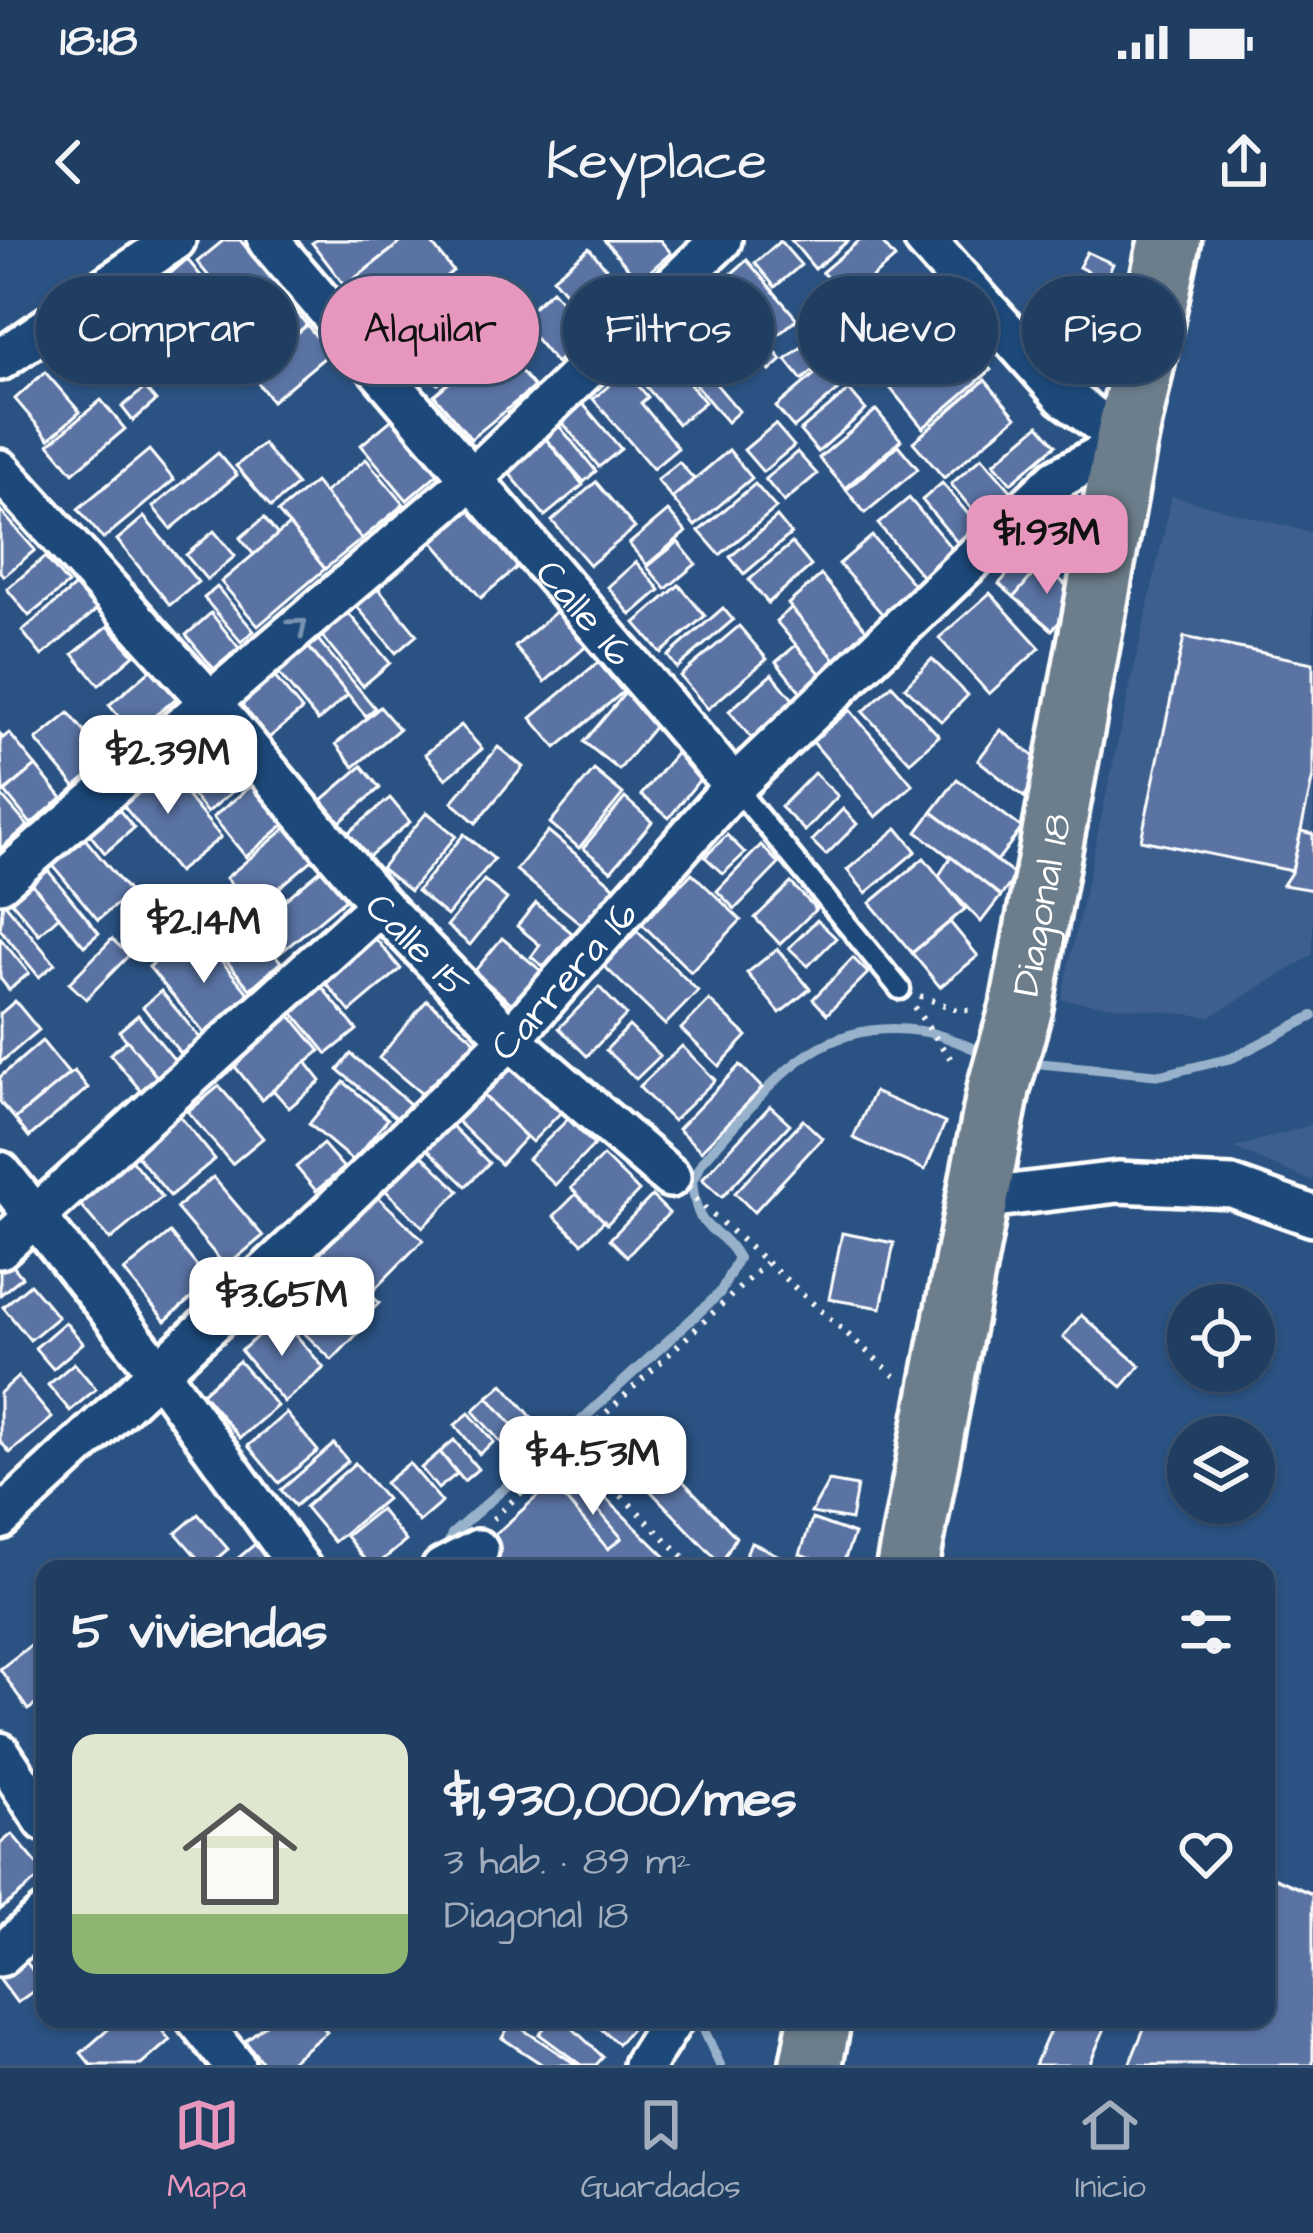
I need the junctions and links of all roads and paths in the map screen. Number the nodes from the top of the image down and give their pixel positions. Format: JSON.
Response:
{"nodes":[{"id":1,"x":175,"y":240,"type":"edge"},
{"id":2,"x":268,"y":240,"type":"edge"},
{"id":3,"x":721,"y":240,"type":"edge"},
{"id":4,"x":925,"y":240,"type":"edge"},
{"id":5,"x":1171,"y":240,"type":"edge"},
{"id":6,"x":0,"y":360,"type":"edge"},
{"id":7,"x":1126,"y":442,"type":"junction"},
{"id":8,"x":0,"y":470,"type":"edge"},
{"id":9,"x":473,"y":478,"type":"junction"},
{"id":10,"x":209,"y":701,"type":"junction"},
{"id":11,"x":734,"y":786,"type":"junction"},
{"id":12,"x":0,"y":883,"type":"edge"},
{"id":13,"x":380,"y":905,"type":"junction"},
{"id":14,"x":900,"y":989,"type":"joint"},
{"id":15,"x":1019,"y":1018,"type":"junction"},
{"id":16,"x":923,"y":1020,"type":"dead end"},
{"id":17,"x":510,"y":1039,"type":"junction"},
{"id":18,"x":946,"y":1052,"type":"dead end"},
{"id":19,"x":0,"y":1172,"type":"edge"},
{"id":20,"x":670,"y":1177,"type":"dead end"},
{"id":21,"x":978,"y":1199,"type":"junction"},
{"id":22,"x":701,"y":1204,"type":"dead end"},
{"id":23,"x":36,"y":1215,"type":"junction"},
{"id":24,"x":1313,"y":1216,"type":"edge"},
{"id":25,"x":0,"y":1248,"type":"edge"},
{"id":26,"x":766,"y":1263,"type":"junction"},
{"id":27,"x":158,"y":1371,"type":"junction"},
{"id":28,"x":937,"y":1412,"type":"junction"},
{"id":29,"x":570,"y":1444,"type":"junction"},
{"id":30,"x":0,"y":1519,"type":"edge"},
{"id":31,"x":294,"y":1560,"type":"edge"},
{"id":32,"x":457,"y":1560,"type":"edge"},
{"id":33,"x":687,"y":1560,"type":"edge"},
{"id":34,"x":909,"y":1560,"type":"edge"},
{"id":35,"x":0,"y":1754,"type":"edge"},
{"id":36,"x":36,"y":1808,"type":"edge"},
{"id":37,"x":36,"y":1923,"type":"edge"},
{"id":38,"x":0,"y":1956,"type":"edge"},
{"id":39,"x":204,"y":2028,"type":"edge"},
{"id":40,"x":667,"y":2028,"type":"edge"},
{"id":41,"x":818,"y":2028,"type":"edge"},
{"id":42,"x":234,"y":2065,"type":"edge"},
{"id":43,"x":644,"y":2065,"type":"edge"},
{"id":44,"x":812,"y":2065,"type":"edge"}],
"edges":[{"from":1,"to":6,"type":"street"},
{"from":2,"to":9,"type":"street","name":"Calle 16"},
{"from":3,"to":9,"type":"street"},
{"from":4,"to":7,"type":"street"},
{"from":5,"to":7,"type":"main road","name":"Diagonal 18"},
{"from":7,"to":11,"type":"street","name":"Carrera 16"},
{"from":7,"to":15,"type":"main road","name":"Diagonal 18"},
{"from":8,"to":10,"type":"street","name":"Calle 15"},
{"from":10,"to":9,"type":"street","one_way":true},
{"from":9,"to":11,"type":"street","name":"Calle 16"},
{"from":10,"to":12,"type":"street"},
{"from":10,"to":13,"type":"street","name":"Calle 15"},
{"from":11,"to":14,"type":"lane","name":"Calle 16"},
{"from":11,"to":17,"type":"street","name":"Carrera 16"},
{"from":13,"to":17,"type":"street","name":"Calle 15"},
{"from":13,"to":23,"type":"street"},
{"from":14,"to":15,"type":"path"},
{"from":15,"to":21,"type":"main road","name":"Diagonal 18"},
{"from":16,"to":18,"type":"path"},
{"from":17,"to":20,"type":"street","name":"Calle 15"},
{"from":17,"to":27,"type":"street","name":"Carrera 16"},
{"from":19,"to":23,"type":"street"},
{"from":21,"to":24,"type":"street"},
{"from":21,"to":28,"type":"main road","name":"Diagonal 18"},
{"from":22,"to":26,"type":"path"},
{"from":23,"to":25,"type":"street"},
{"from":23,"to":27,"type":"street"},
{"from":26,"to":28,"type":"path"},
{"from":26,"to":29,"type":"path"},
{"from":27,"to":30,"type":"street","name":"Carrera 16"},
{"from":27,"to":31,"type":"street"},
{"from":28,"to":34,"type":"main road","name":"Diagonal 18"},
{"from":29,"to":32,"type":"path"},
{"from":29,"to":33,"type":"path"},
{"from":35,"to":36,"type":"street"},
{"from":37,"to":38,"type":"street"},
{"from":39,"to":42,"type":"street"},
{"from":40,"to":43,"type":"street"},
{"from":41,"to":44,"type":"main road"}]}
